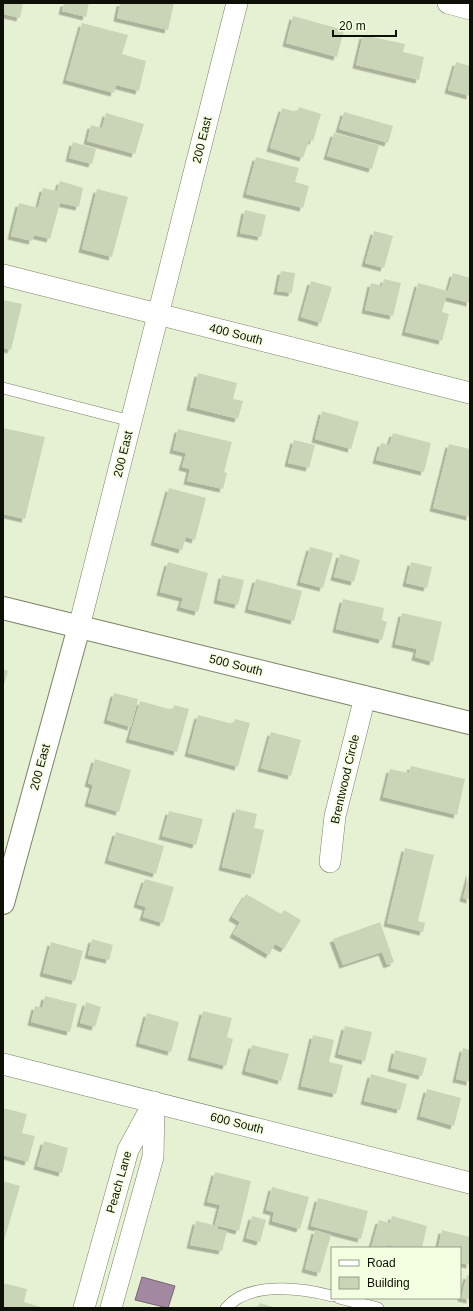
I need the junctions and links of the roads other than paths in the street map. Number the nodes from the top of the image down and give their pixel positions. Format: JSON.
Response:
{"nodes":[{"id":1,"x":237,"y":3,"type":"edge"},
{"id":2,"x":448,"y":3,"type":"edge"},
{"id":3,"x":470,"y":8,"type":"edge"},
{"id":4,"x":3,"y":276,"type":"edge"},
{"id":5,"x":158,"y":314,"type":"junction"},
{"id":6,"x":3,"y":388,"type":"edge"},
{"id":7,"x":470,"y":393,"type":"edge"},
{"id":8,"x":131,"y":421,"type":"junction"},
{"id":9,"x":3,"y":608,"type":"edge"},
{"id":10,"x":79,"y":626,"type":"junction"},
{"id":11,"x":365,"y":697,"type":"junction"},
{"id":12,"x":470,"y":722,"type":"edge"},
{"id":13,"x":330,"y":862,"type":"dead end"},
{"id":14,"x":3,"y":903,"type":"edge"},
{"id":15,"x":3,"y":1064,"type":"edge"},
{"id":16,"x":154,"y":1102,"type":"junction"},
{"id":17,"x":470,"y":1183,"type":"edge"},
{"id":18,"x":331,"y":1296,"type":"edge"},
{"id":19,"x":343,"y":1299,"type":"edge"},
{"id":20,"x":84,"y":1308,"type":"edge"},
{"id":21,"x":111,"y":1308,"type":"edge"},
{"id":22,"x":226,"y":1308,"type":"edge"},
{"id":23,"x":378,"y":1308,"type":"edge"}],
"edges":[{"from":1,"to":5,"type":"street","name":"200 East"},
{"from":2,"to":3,"type":"street"},
{"from":4,"to":5,"type":"street","name":"400 South"},
{"from":5,"to":7,"type":"street","name":"400 South"},
{"from":5,"to":8,"type":"street","name":"200 East"},
{"from":6,"to":8,"type":"lane"},
{"from":8,"to":10,"type":"street","name":"200 East"},
{"from":9,"to":10,"type":"main road","name":"500 South"},
{"from":10,"to":11,"type":"main road","name":"500 South"},
{"from":10,"to":14,"type":"main road","name":"200 East"},
{"from":11,"to":12,"type":"main road","name":"500 South"},
{"from":11,"to":13,"type":"street","name":"Brentwood Circle"},
{"from":15,"to":16,"type":"street","name":"600 South"},
{"from":16,"to":17,"type":"street","name":"600 South"},
{"from":16,"to":20,"type":"street","name":"Peach Lane"},
{"from":16,"to":21,"type":"street"},
{"from":18,"to":22,"type":"lane"},
{"from":19,"to":23,"type":"lane"}]}
